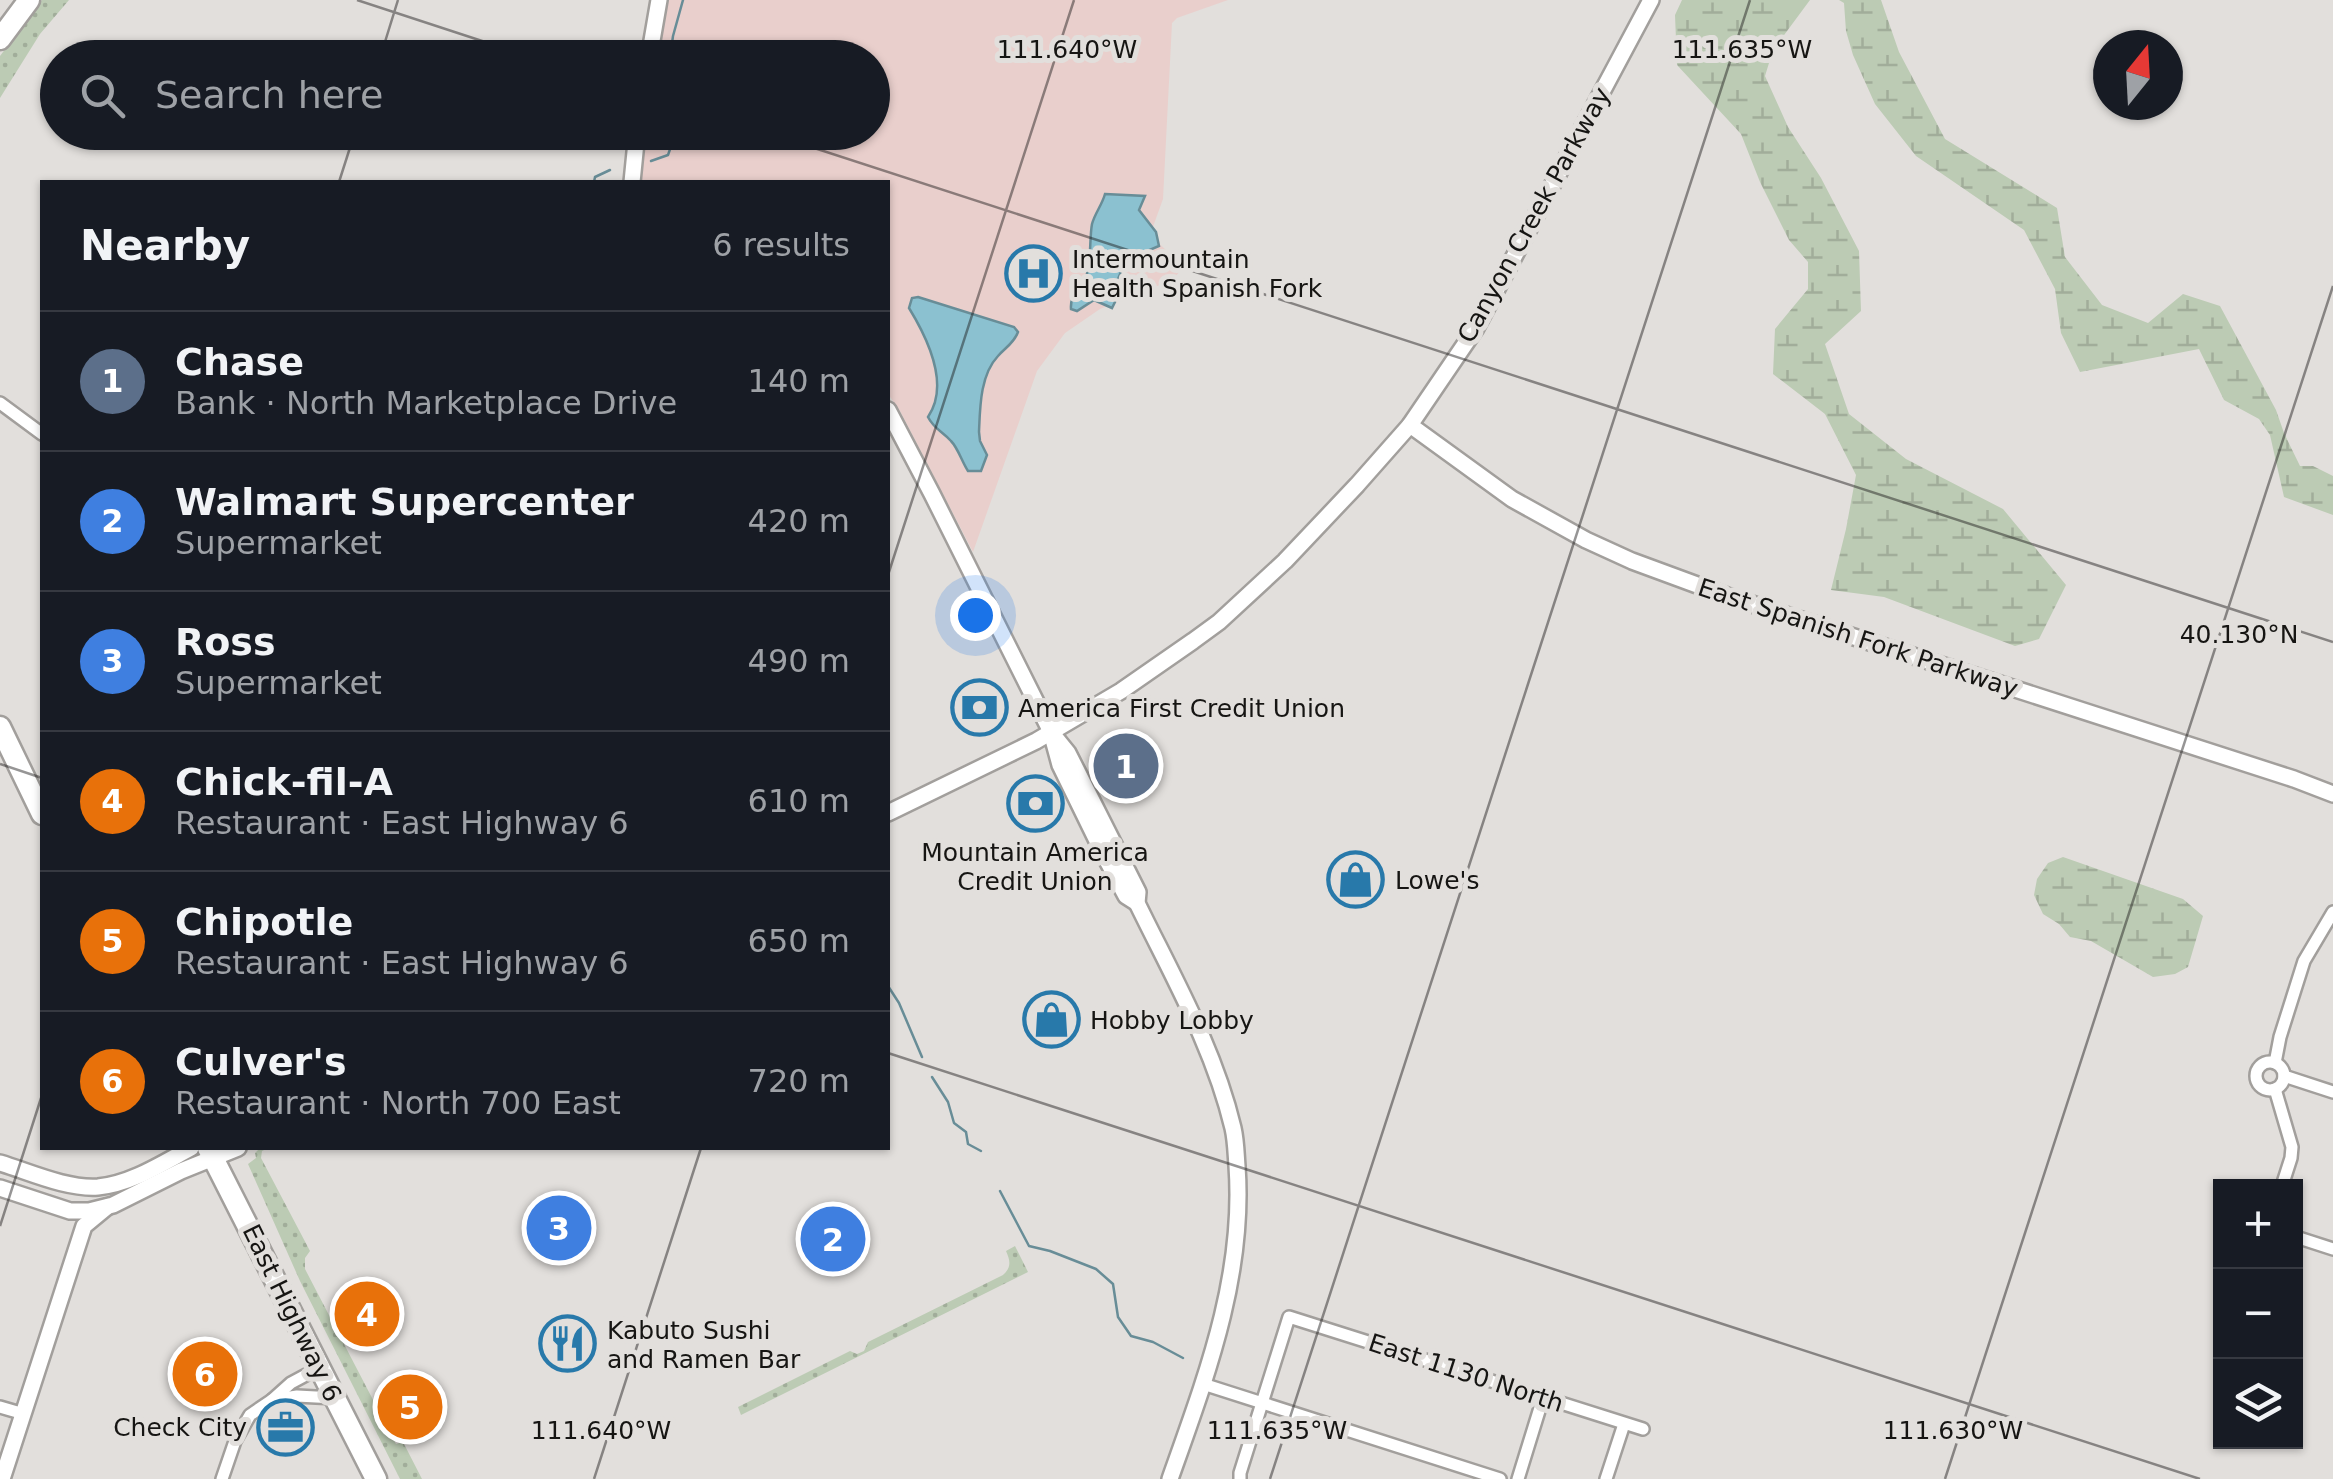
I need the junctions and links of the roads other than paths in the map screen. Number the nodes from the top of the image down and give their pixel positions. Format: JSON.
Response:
{"nodes":[{"id":1,"x":29,"y":0,"type":"edge"},
{"id":2,"x":659,"y":0,"type":"edge"},
{"id":3,"x":1650,"y":0,"type":"edge"},
{"id":4,"x":0,"y":39,"type":"edge"},
{"id":5,"x":653,"y":40,"type":"edge"},
{"id":6,"x":635,"y":150,"type":"edge"},
{"id":7,"x":632,"y":180,"type":"edge"},
{"id":8,"x":0,"y":403,"type":"edge"},
{"id":9,"x":890,"y":414,"type":"edge"},
{"id":10,"x":1410,"y":425,"type":"junction"},
{"id":11,"x":40,"y":433,"type":"edge"},
{"id":12,"x":0,"y":727,"type":"edge"},
{"id":13,"x":1051,"y":732,"type":"junction"},
{"id":14,"x":2333,"y":794,"type":"edge"},
{"id":15,"x":40,"y":810,"type":"edge"},
{"id":16,"x":890,"y":813,"type":"edge"},
{"id":17,"x":1138,"y":903,"type":"junction"},
{"id":18,"x":2333,"y":912,"type":"edge"},
{"id":19,"x":2275,"y":1063,"type":"junction"},
{"id":20,"x":2284,"y":1076,"type":"junction"},
{"id":21,"x":2274,"y":1089,"type":"junction"},
{"id":22,"x":2333,"y":1092,"type":"edge"},
{"id":23,"x":187,"y":1150,"type":"edge"},
{"id":24,"x":211,"y":1153,"type":"edge"},
{"id":25,"x":0,"y":1163,"type":"edge"},
{"id":26,"x":2284,"y":1179,"type":"edge"},
{"id":27,"x":0,"y":1188,"type":"edge"},
{"id":28,"x":106,"y":1208,"type":"junction"},
{"id":29,"x":70,"y":1210,"type":"junction"},
{"id":30,"x":84,"y":1226,"type":"junction"},
{"id":31,"x":2303,"y":1239,"type":"edge"},
{"id":32,"x":2333,"y":1249,"type":"edge"},
{"id":33,"x":319,"y":1368,"type":"junction"},
{"id":34,"x":1203,"y":1384,"type":"junction"},
{"id":35,"x":334,"y":1398,"type":"junction"},
{"id":36,"x":1543,"y":1398,"type":"junction"},
{"id":37,"x":272,"y":1400,"type":"junction"},
{"id":38,"x":1262,"y":1403,"type":"junction"},
{"id":39,"x":0,"y":1406,"type":"edge"},
{"id":40,"x":24,"y":1414,"type":"junction"},
{"id":41,"x":1624,"y":1424,"type":"junction"},
{"id":42,"x":1642,"y":1430,"type":"dead end"},
{"id":43,"x":2,"y":1479,"type":"edge"},
{"id":44,"x":222,"y":1479,"type":"edge"},
{"id":45,"x":376,"y":1479,"type":"edge"},
{"id":46,"x":1170,"y":1479,"type":"edge"},
{"id":47,"x":1240,"y":1479,"type":"edge"},
{"id":48,"x":1500,"y":1479,"type":"edge"},
{"id":49,"x":1518,"y":1479,"type":"edge"},
{"id":50,"x":1606,"y":1479,"type":"edge"}],
"edges":[{"from":1,"to":4,"type":"highway"},
{"from":2,"to":5,"type":"street"},
{"from":3,"to":10,"type":"street","name":"Canyon Creek Parkway"},
{"from":6,"to":7,"type":"street"},
{"from":8,"to":11,"type":"street"},
{"from":9,"to":13,"type":"street"},
{"from":10,"to":13,"type":"street","name":"Canyon Creek Parkway"},
{"from":10,"to":14,"type":"street","name":"East Spanish Fork Parkway"},
{"from":12,"to":15,"type":"highway"},
{"from":13,"to":16,"type":"street","name":"Canyon Creek Parkway"},
{"from":13,"to":17,"type":"street"},
{"from":13,"to":17,"type":"street"},
{"from":17,"to":34,"type":"street"},
{"from":18,"to":19,"type":"street"},
{"from":19,"to":20,"type":"street"},
{"from":19,"to":21,"type":"street"},
{"from":20,"to":21,"type":"street"},
{"from":20,"to":22,"type":"street"},
{"from":21,"to":26,"type":"street"},
{"from":23,"to":25,"type":"street"},
{"from":24,"to":28,"type":"street"},
{"from":24,"to":33,"type":"highway","name":"East Highway 6"},
{"from":27,"to":29,"type":"street"},
{"from":28,"to":29,"type":"street"},
{"from":28,"to":30,"type":"street"},
{"from":29,"to":30,"type":"street"},
{"from":30,"to":40,"type":"street"},
{"from":31,"to":32,"type":"street"},
{"from":33,"to":35,"type":"highway","name":"East Highway 6"},
{"from":33,"to":37,"type":"street"},
{"from":34,"to":38,"type":"street"},
{"from":34,"to":46,"type":"street"},
{"from":35,"to":37,"type":"street"},
{"from":35,"to":45,"type":"highway","name":"East Highway 6"},
{"from":36,"to":38,"type":"street","name":"East 1130 North"},
{"from":36,"to":41,"type":"street","name":"East 1130 North"},
{"from":36,"to":49,"type":"street"},
{"from":37,"to":44,"type":"street"},
{"from":38,"to":47,"type":"street"},
{"from":38,"to":48,"type":"street"},
{"from":39,"to":40,"type":"street"},
{"from":40,"to":43,"type":"street"},
{"from":41,"to":42,"type":"street","name":"East 1130 North"},
{"from":41,"to":50,"type":"street"}]}
